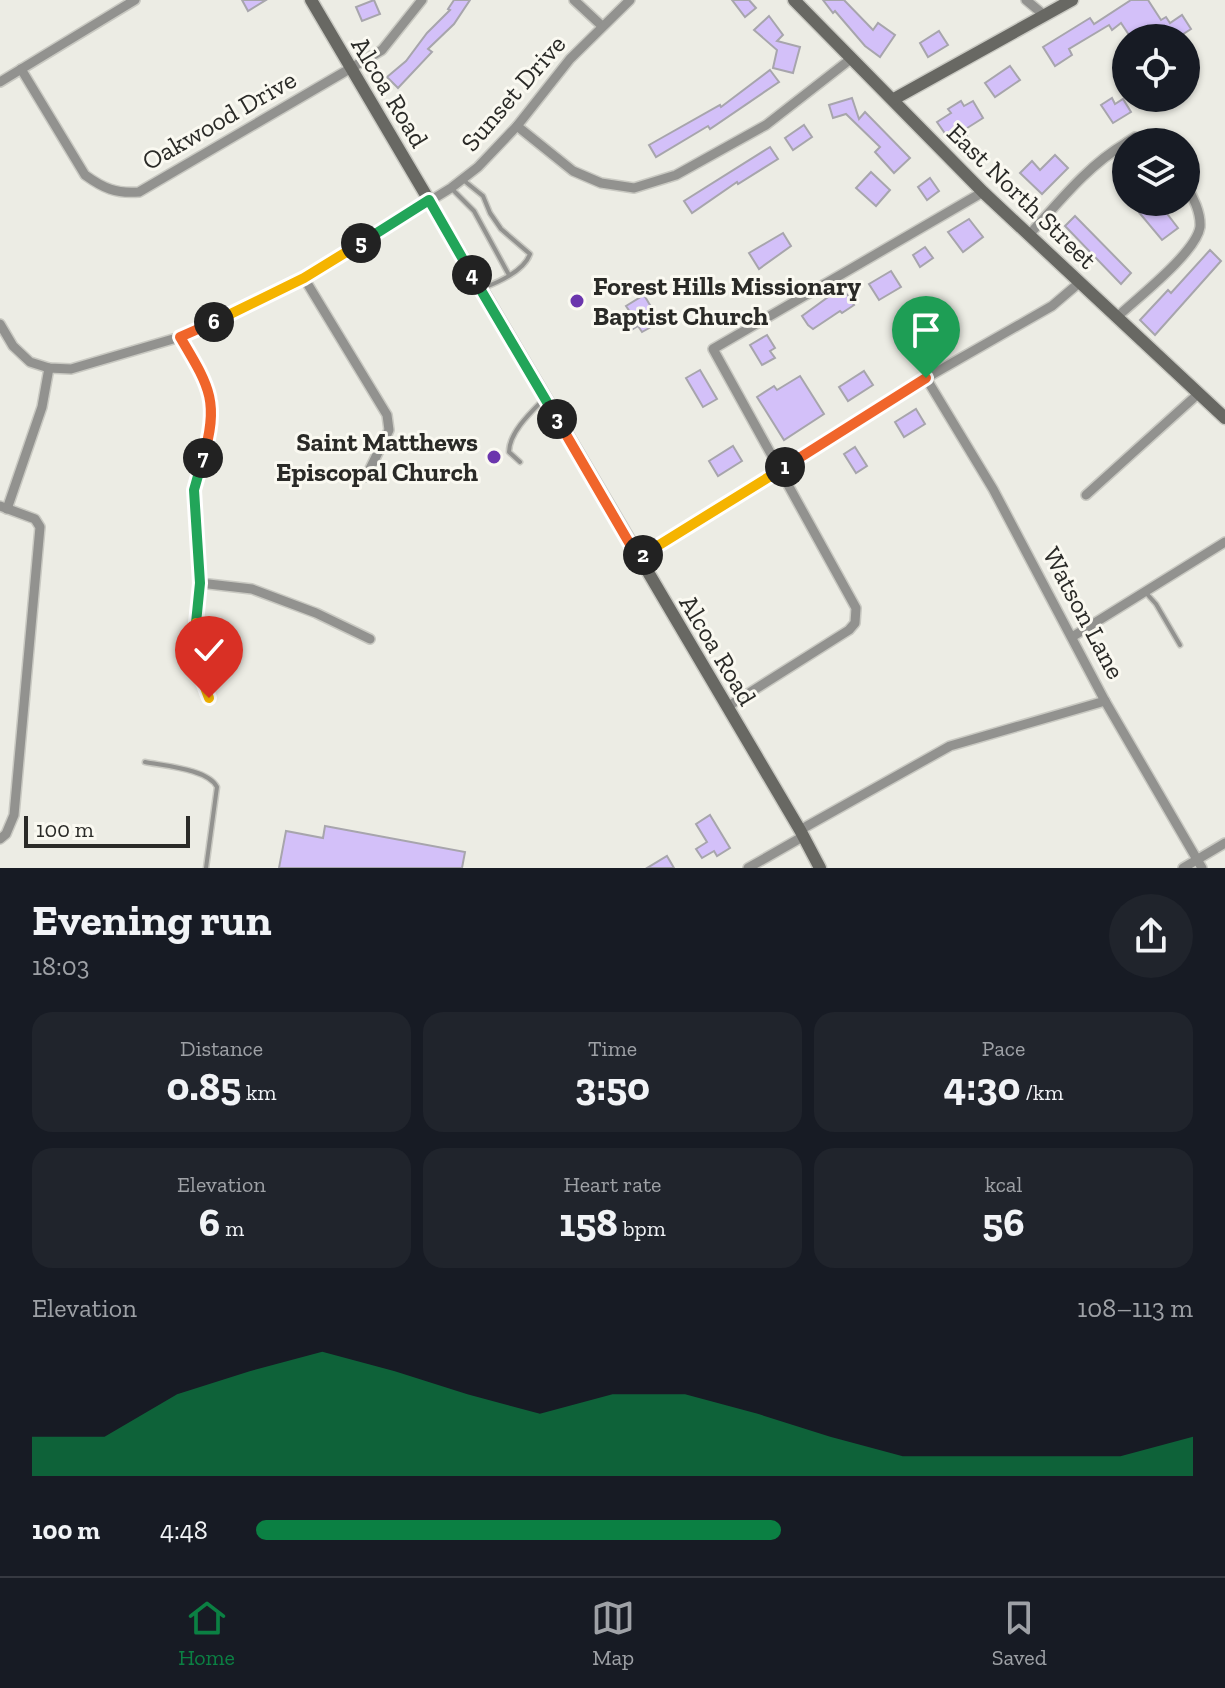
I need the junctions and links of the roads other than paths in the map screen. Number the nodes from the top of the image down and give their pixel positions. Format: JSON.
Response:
{"nodes":[{"id":1,"x":135,"y":0,"type":"edge"},
{"id":2,"x":311,"y":0,"type":"edge"},
{"id":3,"x":422,"y":0,"type":"edge"},
{"id":4,"x":574,"y":0,"type":"edge"},
{"id":5,"x":630,"y":0,"type":"edge"},
{"id":6,"x":794,"y":0,"type":"edge"},
{"id":7,"x":1026,"y":0,"type":"edge"},
{"id":8,"x":1072,"y":0,"type":"edge"},
{"id":9,"x":1044,"y":15,"type":"junction"},
{"id":10,"x":602,"y":26,"type":"junction"},
{"id":11,"x":852,"y":58,"type":"junction"},
{"id":12,"x":350,"y":68,"type":"junction"},
{"id":13,"x":21,"y":69,"type":"junction"},
{"id":14,"x":0,"y":82,"type":"edge"},
{"id":15,"x":894,"y":99,"type":"junction"},
{"id":16,"x":517,"y":126,"type":"junction"},
{"id":17,"x":1112,"y":152,"type":"edge"},
{"id":18,"x":462,"y":179,"type":"junction"},
{"id":19,"x":451,"y":188,"type":"junction"},
{"id":20,"x":983,"y":192,"type":"junction"},
{"id":21,"x":429,"y":200,"type":"junction"},
{"id":22,"x":1198,"y":216,"type":"edge"},
{"id":23,"x":1029,"y":235,"type":"junction"},
{"id":24,"x":509,"y":275,"type":"junction"},
{"id":25,"x":304,"y":278,"type":"junction"},
{"id":26,"x":1079,"y":283,"type":"junction"},
{"id":27,"x":481,"y":289,"type":"junction"},
{"id":28,"x":1116,"y":318,"type":"junction"},
{"id":29,"x":0,"y":324,"type":"edge"},
{"id":30,"x":180,"y":337,"type":"junction"},
{"id":31,"x":49,"y":368,"type":"junction"},
{"id":32,"x":926,"y":378,"type":"junction"},
{"id":33,"x":1198,"y":394,"type":"junction"},
{"id":34,"x":545,"y":399,"type":"junction"},
{"id":35,"x":1225,"y":418,"type":"edge"},
{"id":36,"x":520,"y":462,"type":"dead end"},
{"id":37,"x":780,"y":470,"type":"junction"},
{"id":38,"x":366,"y":477,"type":"dead end"},
{"id":39,"x":1086,"y":495,"type":"dead end"},
{"id":40,"x":4,"y":507,"type":"edge"},
{"id":41,"x":1225,"y":542,"type":"edge"},
{"id":42,"x":638,"y":558,"type":"junction"},
{"id":43,"x":200,"y":583,"type":"junction"},
{"id":44,"x":1145,"y":592,"type":"junction"},
{"id":45,"x":1072,"y":637,"type":"junction"},
{"id":46,"x":370,"y":639,"type":"dead end"},
{"id":47,"x":1180,"y":645,"type":"dead end"},
{"id":48,"x":209,"y":698,"type":"dead end"},
{"id":49,"x":1105,"y":701,"type":"junction"},
{"id":50,"x":727,"y":707,"type":"junction"},
{"id":51,"x":145,"y":762,"type":"dead end"},
{"id":52,"x":802,"y":833,"type":"junction"},
{"id":53,"x":0,"y":839,"type":"edge"},
{"id":54,"x":1225,"y":843,"type":"edge"},
{"id":55,"x":1200,"y":864,"type":"edge"},
{"id":56,"x":206,"y":868,"type":"edge"},
{"id":57,"x":748,"y":868,"type":"edge"},
{"id":58,"x":820,"y":868,"type":"edge"},
{"id":59,"x":1183,"y":868,"type":"edge"}],
"edges":[{"from":1,"to":13,"type":"street"},
{"from":2,"to":12,"type":"main road","name":"Alcoa Road"},
{"from":3,"to":12,"type":"street","name":"Oakwood Drive"},
{"from":4,"to":10,"type":"street"},
{"from":5,"to":10,"type":"street","name":"Sunset Drive"},
{"from":6,"to":11,"type":"main road","name":"East North Street"},
{"from":7,"to":9,"type":"street"},
{"from":8,"to":9,"type":"main road"},
{"from":9,"to":15,"type":"main road"},
{"from":10,"to":16,"type":"street","name":"Sunset Drive"},
{"from":11,"to":15,"type":"main road","name":"East North Street"},
{"from":11,"to":16,"type":"street"},
{"from":12,"to":13,"type":"street","name":"Oakwood Drive"},
{"from":12,"to":21,"type":"main road","name":"Alcoa Road"},
{"from":13,"to":14,"type":"street"},
{"from":15,"to":20,"type":"main road","name":"East North Street"},
{"from":16,"to":18,"type":"street","name":"Sunset Drive"},
{"from":17,"to":23,"type":"street"},
{"from":18,"to":19,"type":"street","name":"Sunset Drive"},
{"from":18,"to":24,"type":"lane"},
{"from":19,"to":21,"type":"street","name":"Sunset Drive"},
{"from":19,"to":24,"type":"lane"},
{"from":20,"to":23,"type":"main road","name":"East North Street"},
{"from":20,"to":37,"type":"street"},
{"from":21,"to":25,"type":"street","name":"Sunset Drive"},
{"from":21,"to":27,"type":"main road","name":"Alcoa Road"},
{"from":22,"to":28,"type":"street"},
{"from":23,"to":26,"type":"main road","name":"East North Street"},
{"from":24,"to":27,"type":"lane"},
{"from":25,"to":30,"type":"street","name":"Sunset Drive"},
{"from":25,"to":38,"type":"street"},
{"from":26,"to":28,"type":"main road","name":"East North Street"},
{"from":26,"to":32,"type":"street"},
{"from":27,"to":34,"type":"main road","name":"Alcoa Road"},
{"from":28,"to":33,"type":"main road","name":"East North Street"},
{"from":29,"to":31,"type":"street"},
{"from":30,"to":31,"type":"street","name":"Sunset Drive"},
{"from":30,"to":43,"type":"street"},
{"from":31,"to":40,"type":"street"},
{"from":32,"to":37,"type":"street"},
{"from":32,"to":45,"type":"street","name":"Watson Lane"},
{"from":33,"to":35,"type":"main road","name":"East North Street"},
{"from":33,"to":39,"type":"street"},
{"from":34,"to":36,"type":"lane"},
{"from":34,"to":42,"type":"main road","name":"Alcoa Road"},
{"from":37,"to":42,"type":"street"},
{"from":37,"to":50,"type":"street"},
{"from":40,"to":53,"type":"street"},
{"from":41,"to":44,"type":"street"},
{"from":42,"to":50,"type":"main road","name":"Alcoa Road"},
{"from":43,"to":46,"type":"street"},
{"from":43,"to":48,"type":"street"},
{"from":44,"to":45,"type":"street"},
{"from":44,"to":47,"type":"lane"},
{"from":45,"to":49,"type":"street","name":"Watson Lane"},
{"from":49,"to":52,"type":"street"},
{"from":49,"to":55,"type":"street","name":"Watson Lane"},
{"from":50,"to":52,"type":"main road","name":"Alcoa Road"},
{"from":51,"to":56,"type":"lane"},
{"from":52,"to":57,"type":"street"},
{"from":52,"to":58,"type":"main road","name":"Alcoa Road"},
{"from":54,"to":55,"type":"street"},
{"from":55,"to":59,"type":"street"}]}
